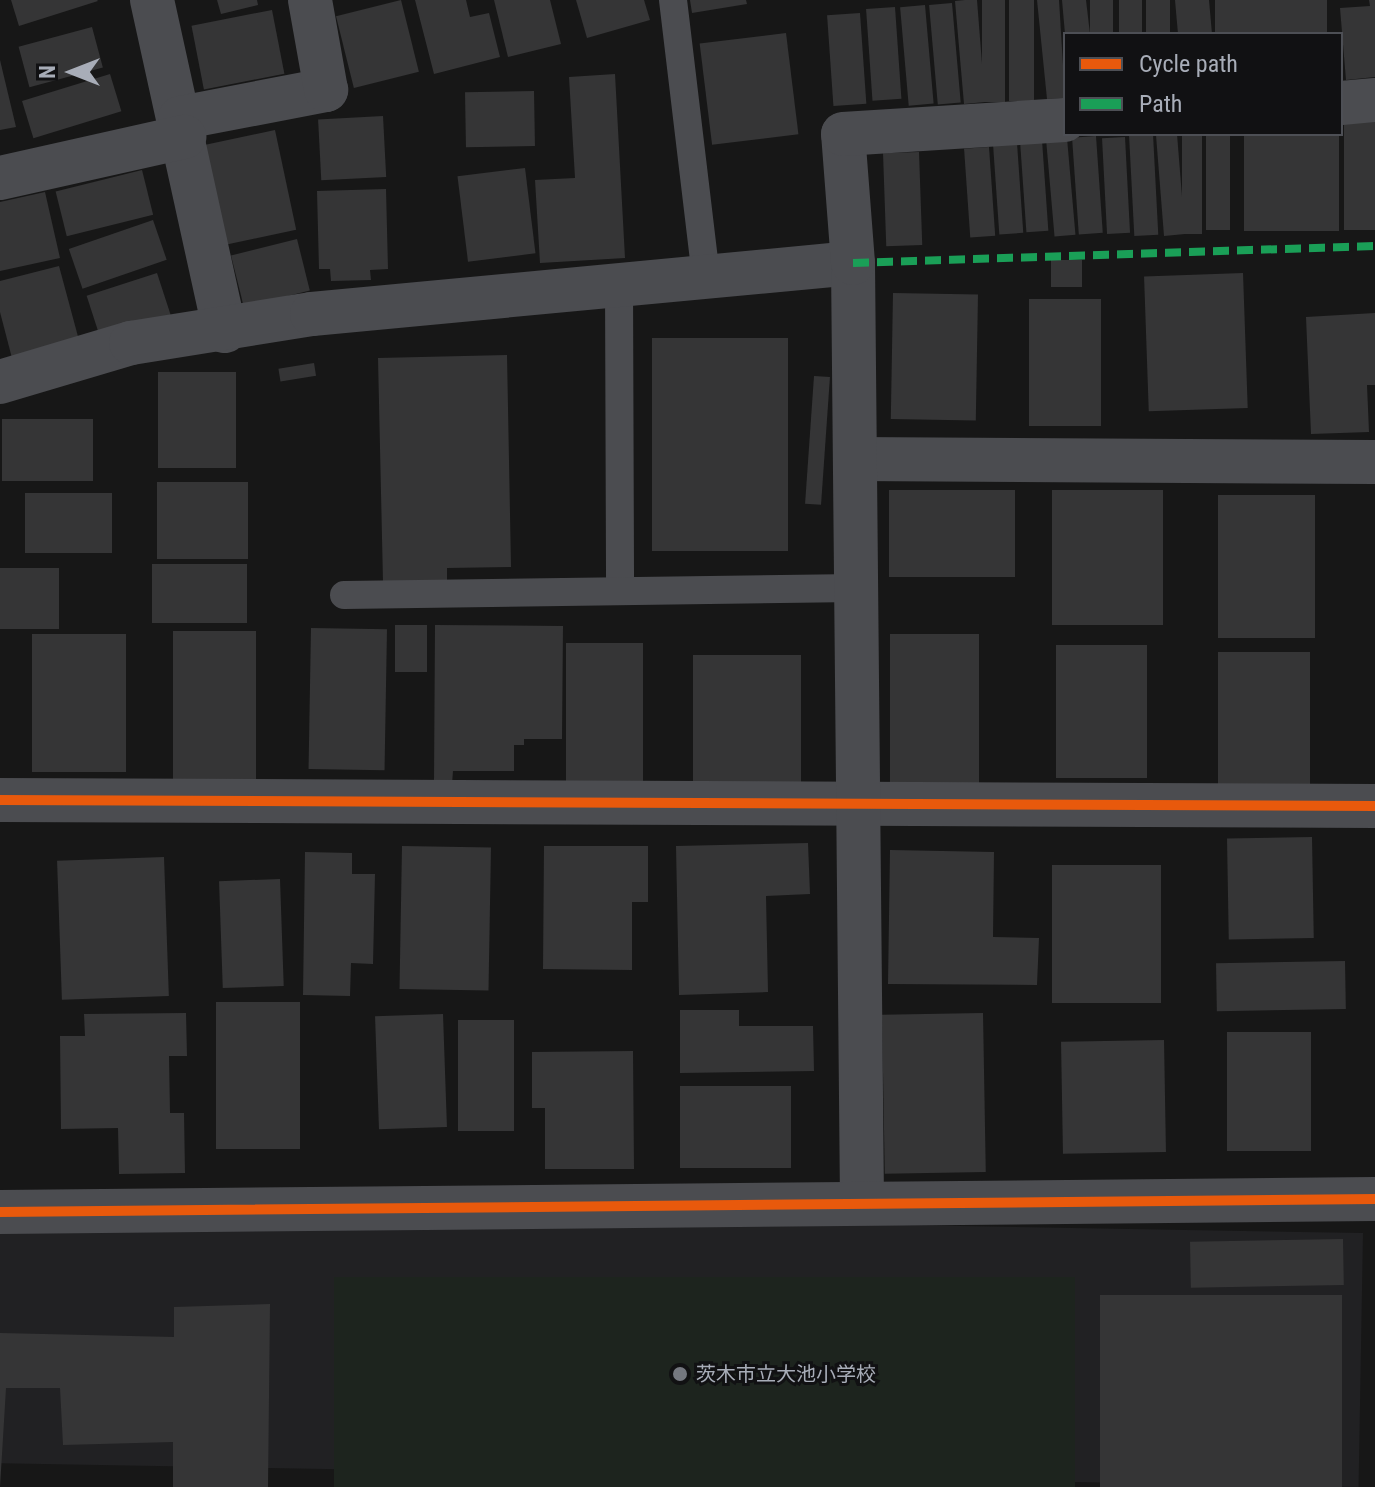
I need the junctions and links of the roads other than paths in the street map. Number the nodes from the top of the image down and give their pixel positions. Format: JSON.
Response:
{"nodes":[{"id":1,"x":152,"y":0,"type":"edge"},
{"id":2,"x":310,"y":0,"type":"edge"},
{"id":3,"x":673,"y":0,"type":"edge"},
{"id":4,"x":1375,"y":100,"type":"edge"},
{"id":5,"x":1343,"y":103,"type":"edge"},
{"id":6,"x":1063,"y":120,"type":"edge"},
{"id":7,"x":182,"y":128,"type":"junction"},
{"id":8,"x":0,"y":178,"type":"edge"},
{"id":9,"x":853,"y":263,"type":"junction"},
{"id":10,"x":706,"y":277,"type":"junction"},
{"id":11,"x":619,"y":284,"type":"junction"},
{"id":12,"x":225,"y":331,"type":"junction"},
{"id":13,"x":0,"y":382,"type":"edge"},
{"id":14,"x":855,"y":459,"type":"junction"},
{"id":15,"x":1375,"y":462,"type":"edge"},
{"id":16,"x":856,"y":588,"type":"junction"},
{"id":17,"x":620,"y":591,"type":"junction"},
{"id":18,"x":344,"y":595,"type":"dead end"},
{"id":19,"x":0,"y":800,"type":"edge"},
{"id":20,"x":858,"y":804,"type":"junction"},
{"id":21,"x":1375,"y":806,"type":"edge"},
{"id":22,"x":1375,"y":1199,"type":"edge"},
{"id":23,"x":862,"y":1201,"type":"junction"},
{"id":24,"x":0,"y":1212,"type":"edge"}],
"edges":[{"from":1,"to":7,"type":"street"},
{"from":2,"to":7,"type":"street"},
{"from":3,"to":10,"type":"lane"},
{"from":4,"to":5,"type":"street"},
{"from":6,"to":9,"type":"street"},
{"from":7,"to":8,"type":"street"},
{"from":7,"to":12,"type":"street"},
{"from":9,"to":10,"type":"street"},
{"from":9,"to":14,"type":"street"},
{"from":10,"to":11,"type":"street"},
{"from":11,"to":12,"type":"street"},
{"from":11,"to":17,"type":"lane"},
{"from":12,"to":13,"type":"street"},
{"from":14,"to":15,"type":"street"},
{"from":14,"to":16,"type":"street"},
{"from":16,"to":17,"type":"lane"},
{"from":16,"to":20,"type":"street"},
{"from":17,"to":18,"type":"lane"},
{"from":19,"to":20,"type":"street"},
{"from":20,"to":21,"type":"street"},
{"from":20,"to":23,"type":"street"},
{"from":22,"to":23,"type":"street"},
{"from":23,"to":24,"type":"street"}]}
